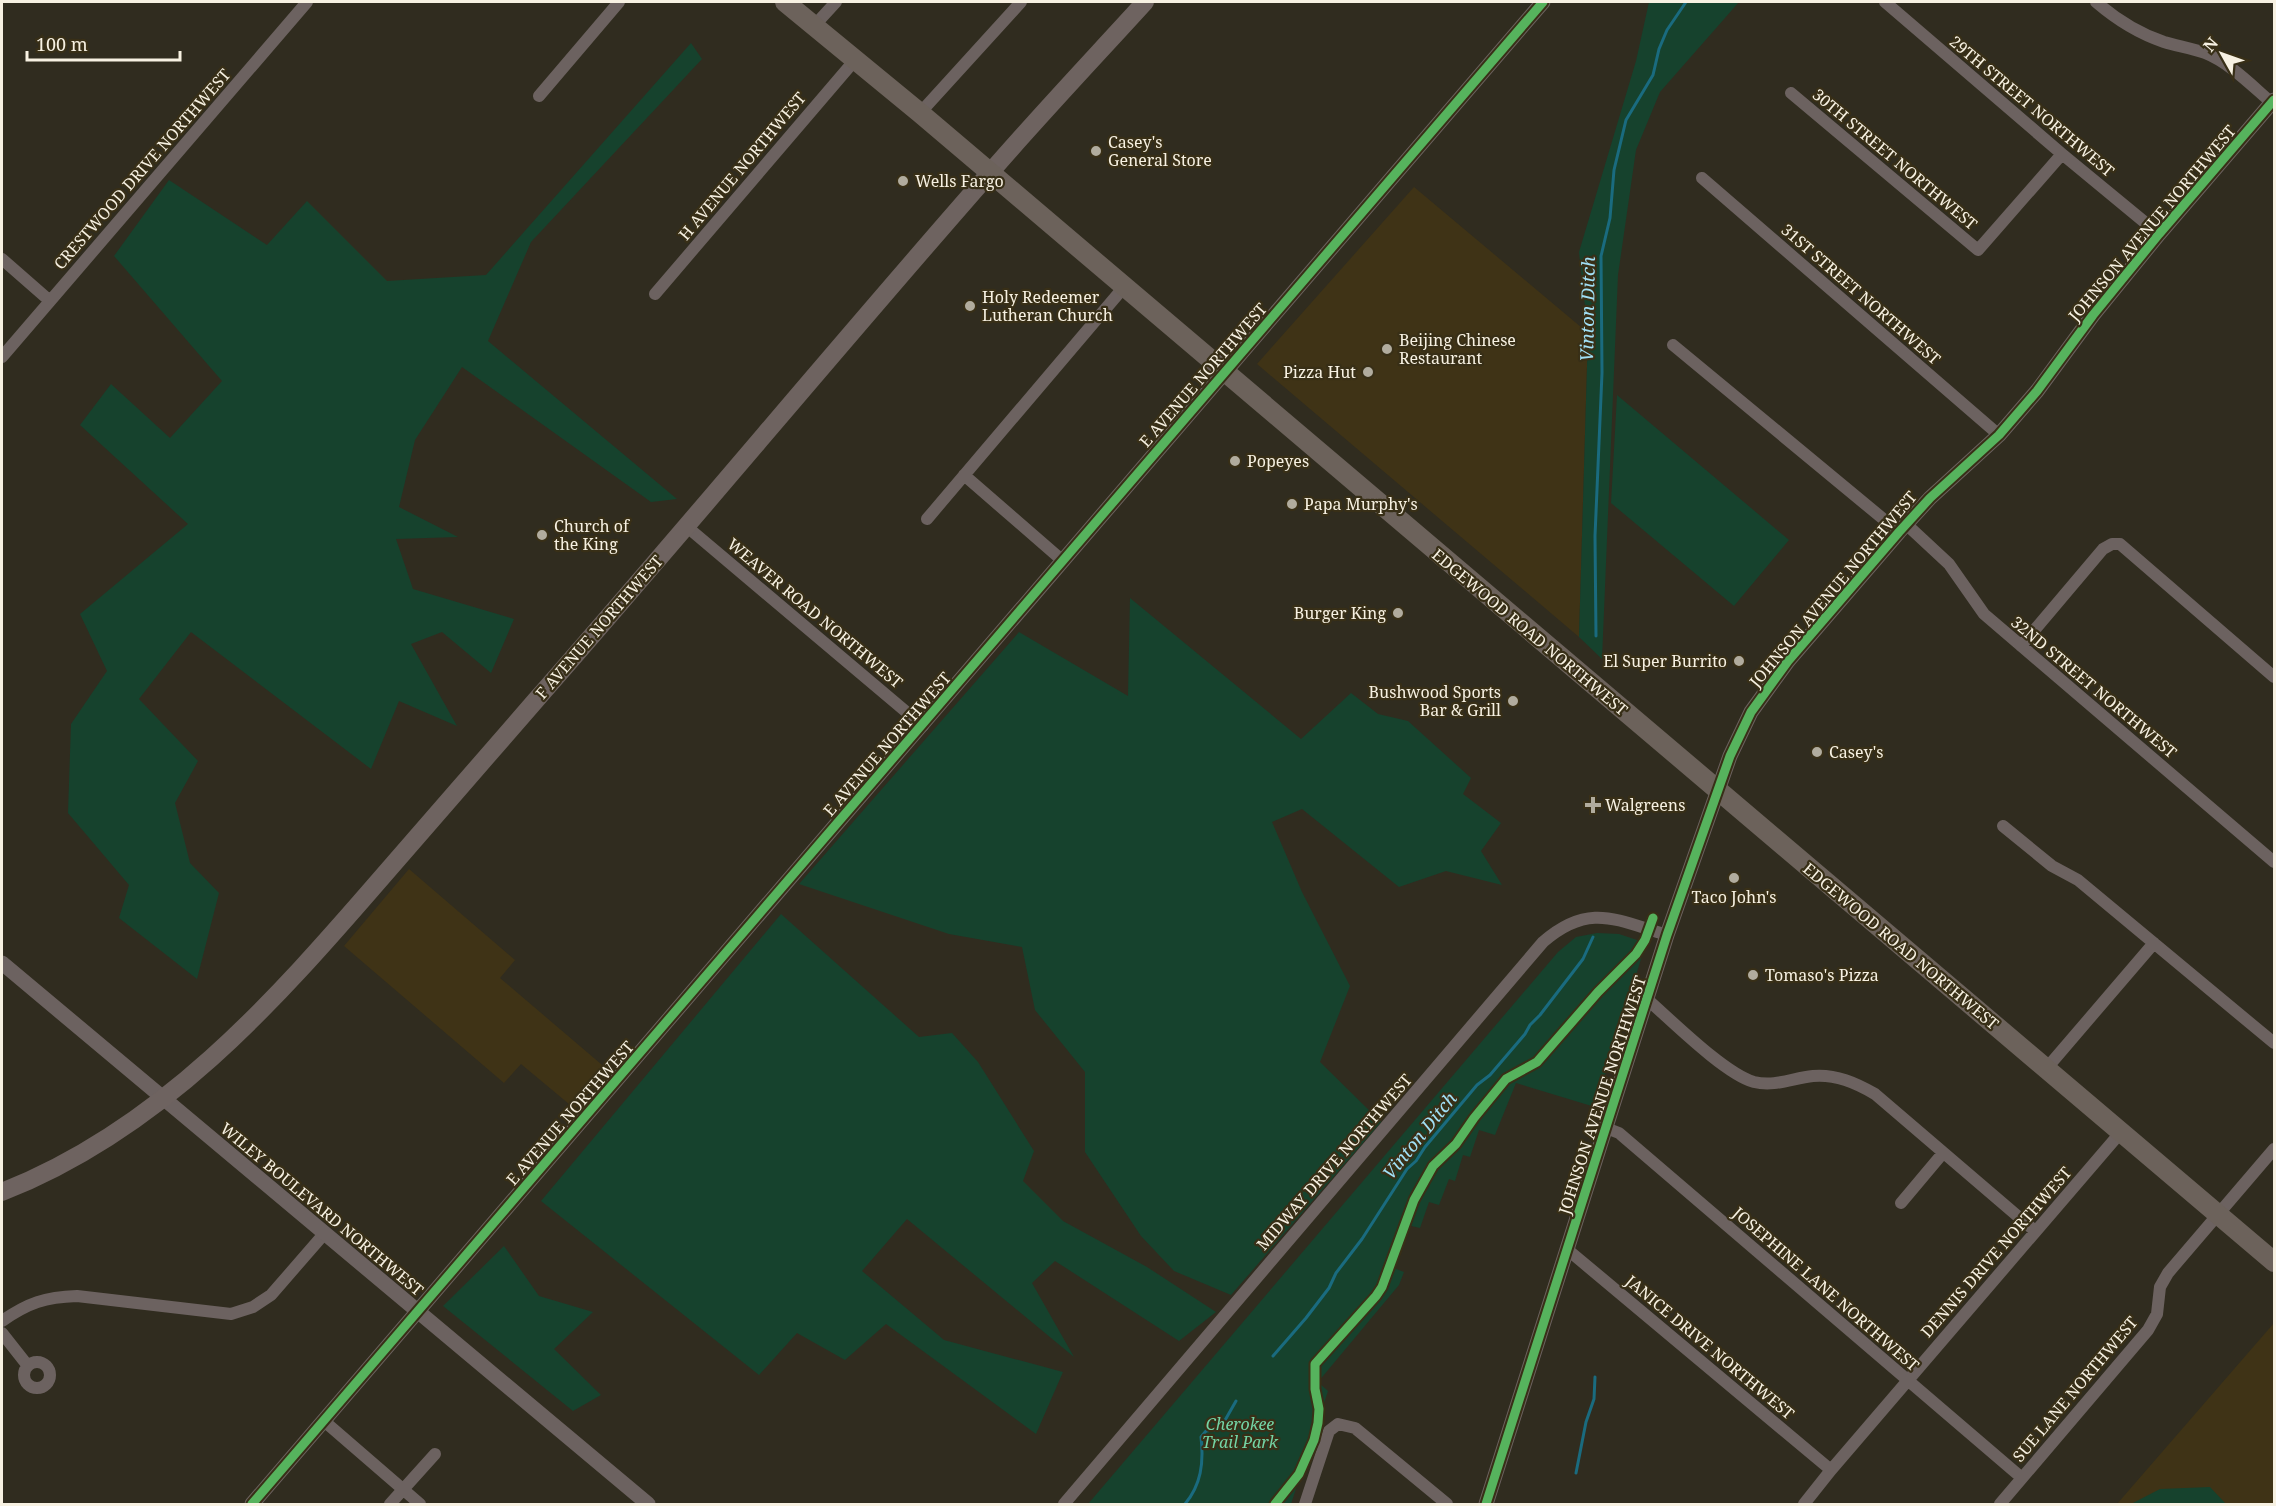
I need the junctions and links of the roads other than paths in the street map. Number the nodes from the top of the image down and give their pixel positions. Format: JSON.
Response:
{"nodes":[{"id":1,"x":307,"y":2,"type":"edge"},
{"id":2,"x":619,"y":2,"type":"edge"},
{"id":3,"x":785,"y":2,"type":"edge"},
{"id":4,"x":836,"y":2,"type":"edge"},
{"id":5,"x":1021,"y":2,"type":"edge"},
{"id":6,"x":1145,"y":2,"type":"edge"},
{"id":7,"x":1543,"y":2,"type":"edge"},
{"id":8,"x":1885,"y":2,"type":"edge"},
{"id":9,"x":2096,"y":2,"type":"edge"},
{"id":10,"x":814,"y":26,"type":"junction"},
{"id":11,"x":855,"y":60,"type":"junction"},
{"id":12,"x":1791,"y":93,"type":"dead end"},
{"id":13,"x":539,"y":96,"type":"dead end"},
{"id":14,"x":2273,"y":102,"type":"edge"},
{"id":15,"x":920,"y":113,"type":"junction"},
{"id":16,"x":2062,"y":154,"type":"junction"},
{"id":17,"x":990,"y":173,"type":"junction"},
{"id":18,"x":1702,"y":178,"type":"dead end"},
{"id":19,"x":2159,"y":234,"type":"junction"},
{"id":20,"x":2,"y":259,"type":"edge"},
{"id":21,"x":1124,"y":287,"type":"junction"},
{"id":22,"x":655,"y":294,"type":"dead end"},
{"id":23,"x":50,"y":301,"type":"junction"},
{"id":24,"x":1673,"y":345,"type":"dead end"},
{"id":25,"x":2,"y":357,"type":"edge"},
{"id":26,"x":1224,"y":373,"type":"junction"},
{"id":27,"x":1999,"y":435,"type":"junction"},
{"id":28,"x":964,"y":475,"type":"junction"},
{"id":29,"x":927,"y":519,"type":"dead end"},
{"id":30,"x":686,"y":526,"type":"junction"},
{"id":31,"x":1902,"y":528,"type":"junction"},
{"id":32,"x":1063,"y":561,"type":"junction"},
{"id":33,"x":2020,"y":646,"type":"junction"},
{"id":34,"x":2274,"y":677,"type":"edge"},
{"id":35,"x":923,"y":726,"type":"junction"},
{"id":36,"x":1718,"y":791,"type":"junction"},
{"id":37,"x":2003,"y":826,"type":"dead end"},
{"id":38,"x":2274,"y":862,"type":"edge"},
{"id":39,"x":1667,"y":935,"type":"junction"},
{"id":40,"x":2154,"y":944,"type":"junction"},
{"id":41,"x":2,"y":963,"type":"edge"},
{"id":42,"x":1648,"y":1000,"type":"junction"},
{"id":43,"x":2274,"y":1043,"type":"edge"},
{"id":44,"x":2046,"y":1069,"type":"junction"},
{"id":45,"x":163,"y":1100,"type":"junction"},
{"id":46,"x":1606,"y":1128,"type":"junction"},
{"id":47,"x":2121,"y":1132,"type":"junction"},
{"id":48,"x":2274,"y":1149,"type":"edge"},
{"id":49,"x":1943,"y":1153,"type":"junction"},
{"id":50,"x":2,"y":1192,"type":"edge"},
{"id":51,"x":1901,"y":1203,"type":"dead end"},
{"id":52,"x":2218,"y":1214,"type":"junction"},
{"id":53,"x":2035,"y":1231,"type":"junction"},
{"id":54,"x":324,"y":1234,"type":"junction"},
{"id":55,"x":1568,"y":1250,"type":"junction"},
{"id":56,"x":2274,"y":1262,"type":"edge"},
{"id":57,"x":418,"y":1311,"type":"junction"},
{"id":58,"x":2,"y":1321,"type":"edge"},
{"id":59,"x":2,"y":1333,"type":"edge"},
{"id":60,"x":28,"y":1366,"type":"dead end"},
{"id":61,"x":1908,"y":1380,"type":"junction"},
{"id":62,"x":324,"y":1421,"type":"junction"},
{"id":63,"x":435,"y":1454,"type":"dead end"},
{"id":64,"x":1830,"y":1470,"type":"junction"},
{"id":65,"x":2022,"y":1478,"type":"junction"},
{"id":66,"x":403,"y":1490,"type":"junction"},
{"id":67,"x":252,"y":1504,"type":"edge"},
{"id":68,"x":390,"y":1504,"type":"edge"},
{"id":69,"x":420,"y":1504,"type":"edge"},
{"id":70,"x":648,"y":1504,"type":"edge"},
{"id":71,"x":1064,"y":1504,"type":"edge"},
{"id":72,"x":1305,"y":1504,"type":"edge"},
{"id":73,"x":1447,"y":1504,"type":"edge"},
{"id":74,"x":1486,"y":1504,"type":"edge"},
{"id":75,"x":1804,"y":1504,"type":"edge"},
{"id":76,"x":2000,"y":1504,"type":"edge"}],
"edges":[{"from":1,"to":23,"type":"street","name":"CRESTWOOD DRIVE NORTHWEST"},
{"from":2,"to":13,"type":"street"},
{"from":3,"to":10,"type":"main road","name":"EDGEWOOD ROAD NORTHWEST"},
{"from":4,"to":10,"type":"street"},
{"from":5,"to":15,"type":"street"},
{"from":6,"to":17,"type":"main road","name":"F AVENUE NORTHWEST"},
{"from":7,"to":26,"type":"street","name":"E AVENUE NORTHWEST"},
{"from":8,"to":16,"type":"street","name":"29TH STREET NORTHWEST"},
{"from":9,"to":14,"type":"street"},
{"from":10,"to":11,"type":"main road","name":"EDGEWOOD ROAD NORTHWEST"},
{"from":11,"to":15,"type":"main road","name":"EDGEWOOD ROAD NORTHWEST"},
{"from":11,"to":22,"type":"street","name":"H AVENUE NORTHWEST"},
{"from":12,"to":16,"type":"street","name":"30TH STREET NORTHWEST"},
{"from":14,"to":19,"type":"street","name":"JOHNSON AVENUE NORTHWEST"},
{"from":15,"to":17,"type":"main road","name":"EDGEWOOD ROAD NORTHWEST"},
{"from":16,"to":19,"type":"street","name":"29TH STREET NORTHWEST"},
{"from":17,"to":21,"type":"main road","name":"EDGEWOOD ROAD NORTHWEST"},
{"from":17,"to":30,"type":"main road","name":"F AVENUE NORTHWEST"},
{"from":18,"to":27,"type":"street","name":"31ST STREET NORTHWEST"},
{"from":19,"to":27,"type":"street","name":"JOHNSON AVENUE NORTHWEST"},
{"from":20,"to":23,"type":"street"},
{"from":21,"to":26,"type":"main road","name":"EDGEWOOD ROAD NORTHWEST"},
{"from":21,"to":28,"type":"street"},
{"from":23,"to":25,"type":"street","name":"CRESTWOOD DRIVE NORTHWEST"},
{"from":24,"to":31,"type":"street","name":"32ND STREET NORTHWEST"},
{"from":26,"to":32,"type":"street","name":"E AVENUE NORTHWEST"},
{"from":26,"to":36,"type":"main road","name":"EDGEWOOD ROAD NORTHWEST"},
{"from":27,"to":31,"type":"street","name":"JOHNSON AVENUE NORTHWEST"},
{"from":28,"to":29,"type":"street"},
{"from":28,"to":32,"type":"street"},
{"from":30,"to":35,"type":"street","name":"WEAVER ROAD NORTHWEST"},
{"from":30,"to":45,"type":"main road","name":"F AVENUE NORTHWEST"},
{"from":31,"to":33,"type":"street","name":"32ND STREET NORTHWEST"},
{"from":31,"to":36,"type":"street","name":"JOHNSON AVENUE NORTHWEST"},
{"from":32,"to":35,"type":"street","name":"E AVENUE NORTHWEST"},
{"from":33,"to":34,"type":"street"},
{"from":33,"to":38,"type":"street","name":"32ND STREET NORTHWEST"},
{"from":35,"to":57,"type":"street","name":"E AVENUE NORTHWEST"},
{"from":36,"to":39,"type":"street","name":"JOHNSON AVENUE NORTHWEST"},
{"from":36,"to":44,"type":"main road","name":"EDGEWOOD ROAD NORTHWEST"},
{"from":37,"to":40,"type":"street"},
{"from":39,"to":42,"type":"street","name":"JOHNSON AVENUE NORTHWEST"},
{"from":39,"to":71,"type":"street","name":"MIDWAY DRIVE NORTHWEST"},
{"from":40,"to":43,"type":"street"},
{"from":40,"to":44,"type":"street"},
{"from":41,"to":45,"type":"street","name":"WILEY BOULEVARD NORTHWEST"},
{"from":42,"to":46,"type":"street","name":"JOHNSON AVENUE NORTHWEST"},
{"from":42,"to":49,"type":"street"},
{"from":44,"to":47,"type":"main road","name":"EDGEWOOD ROAD NORTHWEST"},
{"from":45,"to":50,"type":"main road","name":"F AVENUE NORTHWEST"},
{"from":45,"to":54,"type":"street","name":"WILEY BOULEVARD NORTHWEST"},
{"from":46,"to":55,"type":"street","name":"JOHNSON AVENUE NORTHWEST"},
{"from":46,"to":61,"type":"street","name":"JOSEPHINE LANE NORTHWEST"},
{"from":47,"to":52,"type":"main road","name":"EDGEWOOD ROAD NORTHWEST"},
{"from":47,"to":53,"type":"street","name":"DENNIS DRIVE NORTHWEST"},
{"from":48,"to":52,"type":"street","name":"SUE LANE NORTHWEST"},
{"from":49,"to":51,"type":"street"},
{"from":49,"to":53,"type":"street"},
{"from":52,"to":56,"type":"main road","name":"EDGEWOOD ROAD NORTHWEST"},
{"from":52,"to":65,"type":"street","name":"SUE LANE NORTHWEST"},
{"from":53,"to":61,"type":"street","name":"DENNIS DRIVE NORTHWEST"},
{"from":54,"to":57,"type":"street","name":"WILEY BOULEVARD NORTHWEST"},
{"from":54,"to":58,"type":"street"},
{"from":55,"to":64,"type":"street","name":"JANICE DRIVE NORTHWEST"},
{"from":55,"to":74,"type":"street","name":"JOHNSON AVENUE NORTHWEST"},
{"from":57,"to":62,"type":"street","name":"E AVENUE NORTHWEST"},
{"from":57,"to":70,"type":"street","name":"WILEY BOULEVARD NORTHWEST"},
{"from":59,"to":60,"type":"street"},
{"from":61,"to":64,"type":"street","name":"DENNIS DRIVE NORTHWEST"},
{"from":61,"to":65,"type":"street","name":"JOSEPHINE LANE NORTHWEST"},
{"from":62,"to":66,"type":"street"},
{"from":62,"to":67,"type":"street","name":"E AVENUE NORTHWEST"},
{"from":63,"to":66,"type":"street"},
{"from":64,"to":75,"type":"street","name":"DENNIS DRIVE NORTHWEST"},
{"from":65,"to":76,"type":"street","name":"SUE LANE NORTHWEST"},
{"from":66,"to":68,"type":"street"},
{"from":66,"to":69,"type":"street"},
{"from":72,"to":73,"type":"street"}]}
